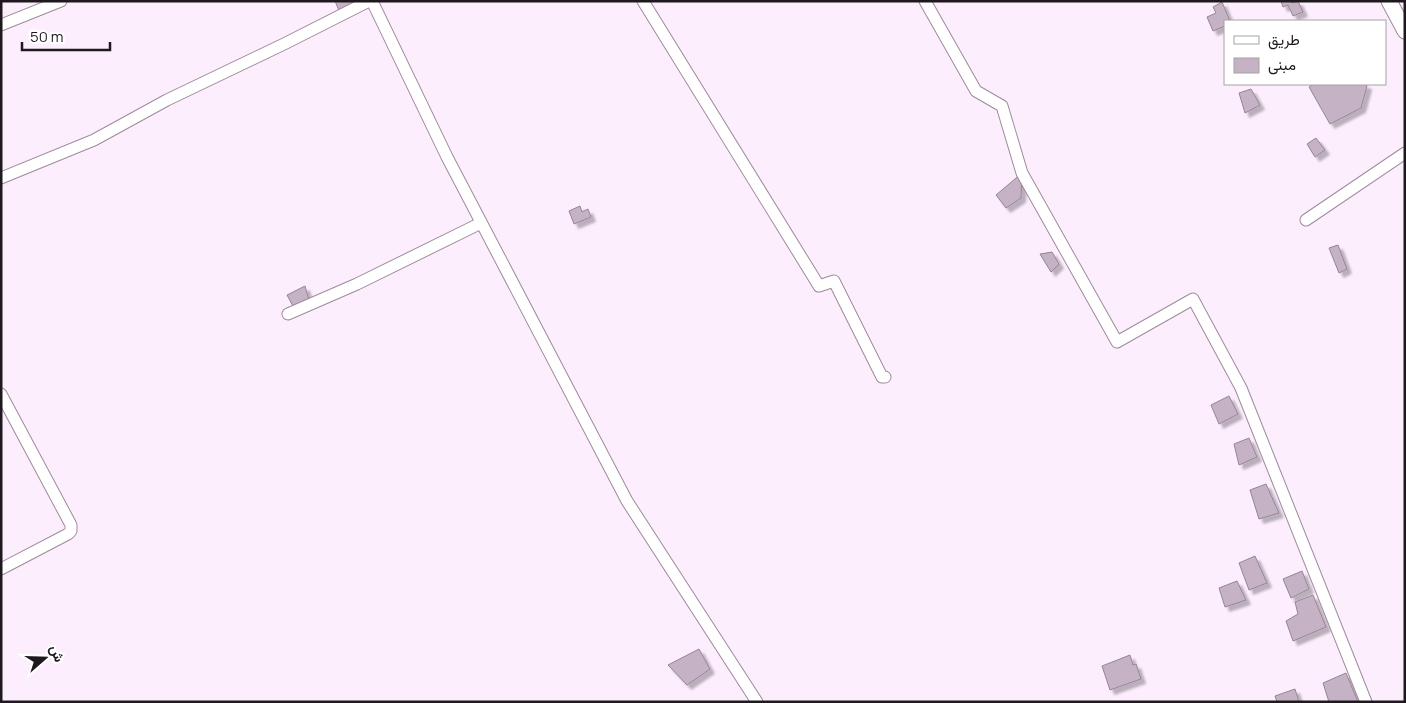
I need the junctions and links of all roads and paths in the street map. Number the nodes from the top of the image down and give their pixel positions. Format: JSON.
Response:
{"nodes":[{"id":1,"x":61,"y":1,"type":"edge"},
{"id":2,"x":371,"y":1,"type":"edge"},
{"id":3,"x":643,"y":1,"type":"edge"},
{"id":4,"x":925,"y":1,"type":"edge"},
{"id":5,"x":1389,"y":1,"type":"edge"},
{"id":6,"x":1,"y":24,"type":"edge"},
{"id":7,"x":1405,"y":31,"type":"edge"},
{"id":8,"x":1405,"y":153,"type":"edge"},
{"id":9,"x":1,"y":178,"type":"edge"},
{"id":10,"x":1306,"y":220,"type":"dead end"},
{"id":11,"x":481,"y":223,"type":"junction"},
{"id":12,"x":288,"y":314,"type":"dead end"},
{"id":13,"x":885,"y":377,"type":"dead end"},
{"id":14,"x":1,"y":394,"type":"edge"},
{"id":15,"x":1,"y":569,"type":"edge"},
{"id":16,"x":757,"y":702,"type":"edge"},
{"id":17,"x":1366,"y":702,"type":"edge"}],
"edges":[{"from":1,"to":6,"type":"street"},
{"from":2,"to":9,"type":"street"},
{"from":2,"to":11,"type":"street"},
{"from":3,"to":13,"type":"street"},
{"from":4,"to":17,"type":"street"},
{"from":5,"to":7,"type":"main road"},
{"from":8,"to":10,"type":"street"},
{"from":11,"to":12,"type":"street"},
{"from":11,"to":16,"type":"street"},
{"from":14,"to":15,"type":"street"}]}
